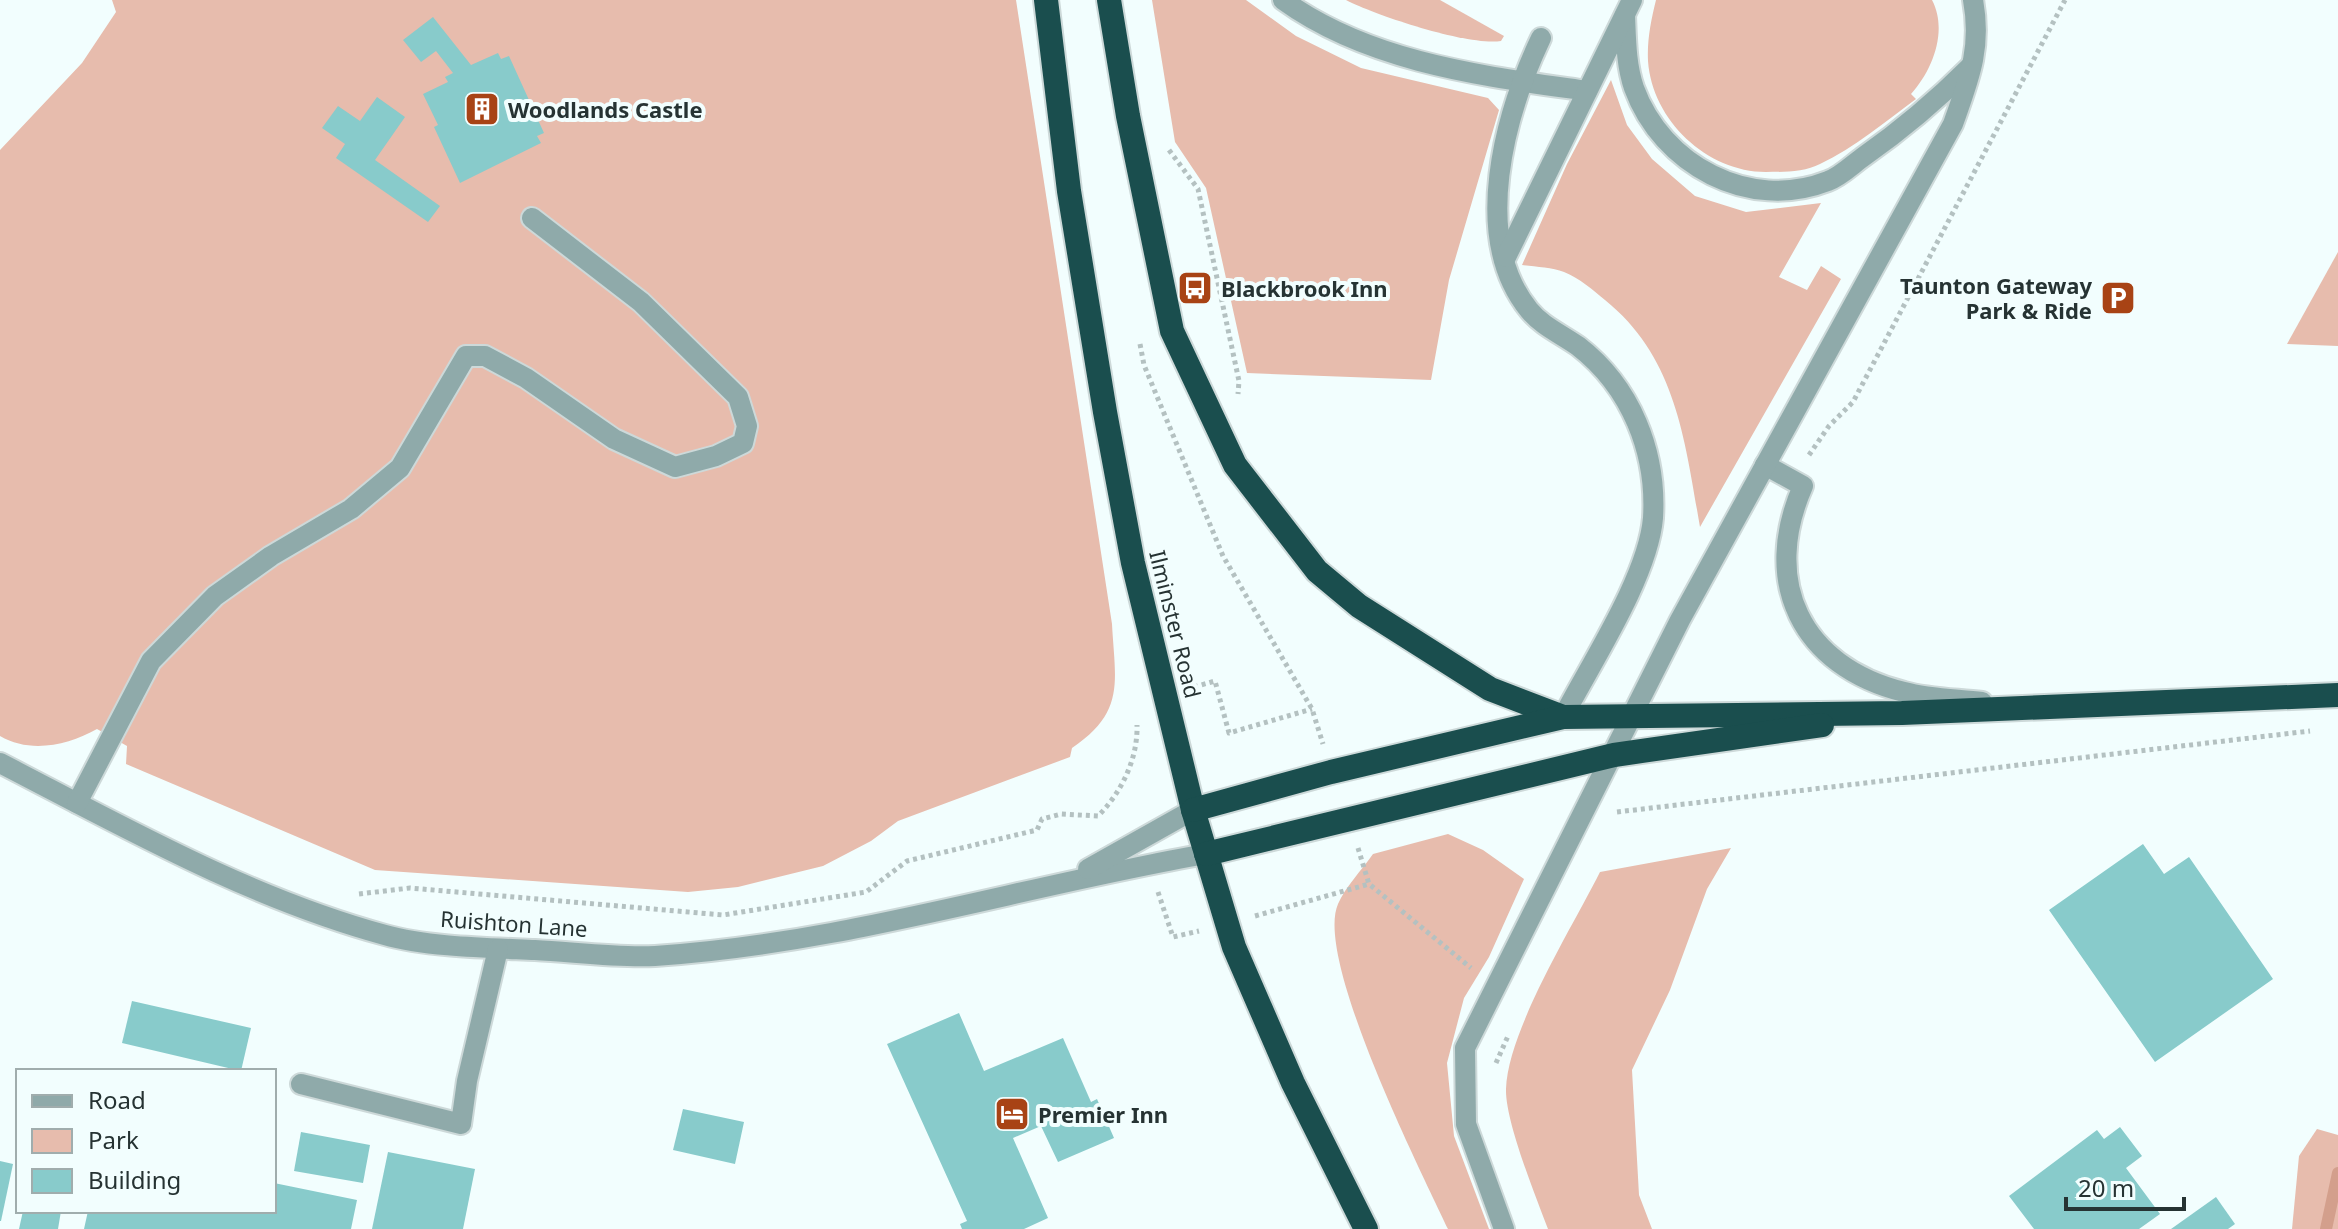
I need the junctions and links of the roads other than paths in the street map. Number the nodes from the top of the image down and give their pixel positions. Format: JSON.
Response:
{"nodes":[{"id":1,"x":1046,"y":0,"type":"edge"},
{"id":2,"x":1109,"y":0,"type":"edge"},
{"id":3,"x":1283,"y":0,"type":"edge"},
{"id":4,"x":1973,"y":0,"type":"edge"},
{"id":5,"x":1628,"y":8,"type":"edge"},
{"id":6,"x":1541,"y":38,"type":"dead end"},
{"id":7,"x":1974,"y":64,"type":"junction"},
{"id":8,"x":1521,"y":81,"type":"junction"},
{"id":9,"x":1587,"y":91,"type":"junction"},
{"id":10,"x":532,"y":218,"type":"dead end"},
{"id":11,"x":1506,"y":257,"type":"junction"},
{"id":12,"x":1765,"y":465,"type":"junction"},
{"id":13,"x":2338,"y":695,"type":"edge"},
{"id":14,"x":2022,"y":707,"type":"junction"},
{"id":15,"x":1633,"y":713,"type":"junction"},
{"id":16,"x":1902,"y":713,"type":"junction"},
{"id":17,"x":1563,"y":717,"type":"junction"},
{"id":18,"x":1614,"y":755,"type":"junction"},
{"id":19,"x":0,"y":763,"type":"edge"},
{"id":20,"x":77,"y":803,"type":"junction"},
{"id":21,"x":1193,"y":810,"type":"junction"},
{"id":22,"x":1206,"y":854,"type":"junction"},
{"id":23,"x":1056,"y":884,"type":"junction"},
{"id":24,"x":498,"y":949,"type":"junction"},
{"id":25,"x":301,"y":1084,"type":"dead end"},
{"id":26,"x":1366,"y":1229,"type":"edge"},
{"id":27,"x":1504,"y":1229,"type":"edge"}],
"edges":[{"from":1,"to":21,"type":"highway","name":"Ilminster Road"},
{"from":2,"to":17,"type":"highway"},
{"from":3,"to":8,"type":"street"},
{"from":4,"to":7,"type":"street"},
{"from":5,"to":7,"type":"street"},
{"from":5,"to":9,"type":"street"},
{"from":6,"to":8,"type":"street"},
{"from":7,"to":12,"type":"street"},
{"from":8,"to":9,"type":"street"},
{"from":8,"to":11,"type":"street"},
{"from":9,"to":11,"type":"street"},
{"from":10,"to":20,"type":"street"},
{"from":11,"to":17,"type":"street"},
{"from":12,"to":14,"type":"street"},
{"from":12,"to":15,"type":"street"},
{"from":13,"to":14,"type":"highway"},
{"from":14,"to":16,"type":"highway"},
{"from":15,"to":16,"type":"highway"},
{"from":15,"to":17,"type":"highway"},
{"from":15,"to":18,"type":"street"},
{"from":16,"to":18,"type":"highway"},
{"from":17,"to":21,"type":"highway"},
{"from":18,"to":22,"type":"highway"},
{"from":18,"to":27,"type":"street"},
{"from":19,"to":20,"type":"street","name":"Ruishton Lane"},
{"from":20,"to":24,"type":"street","name":"Ruishton Lane"},
{"from":21,"to":22,"type":"highway","name":"Ilminster Road"},
{"from":21,"to":23,"type":"street","name":"Ruishton Lane"},
{"from":22,"to":23,"type":"street","name":"Ruishton Lane"},
{"from":22,"to":26,"type":"highway","name":"Ilminster Road"},
{"from":23,"to":24,"type":"street","name":"Ruishton Lane"},
{"from":24,"to":25,"type":"street"}]}
